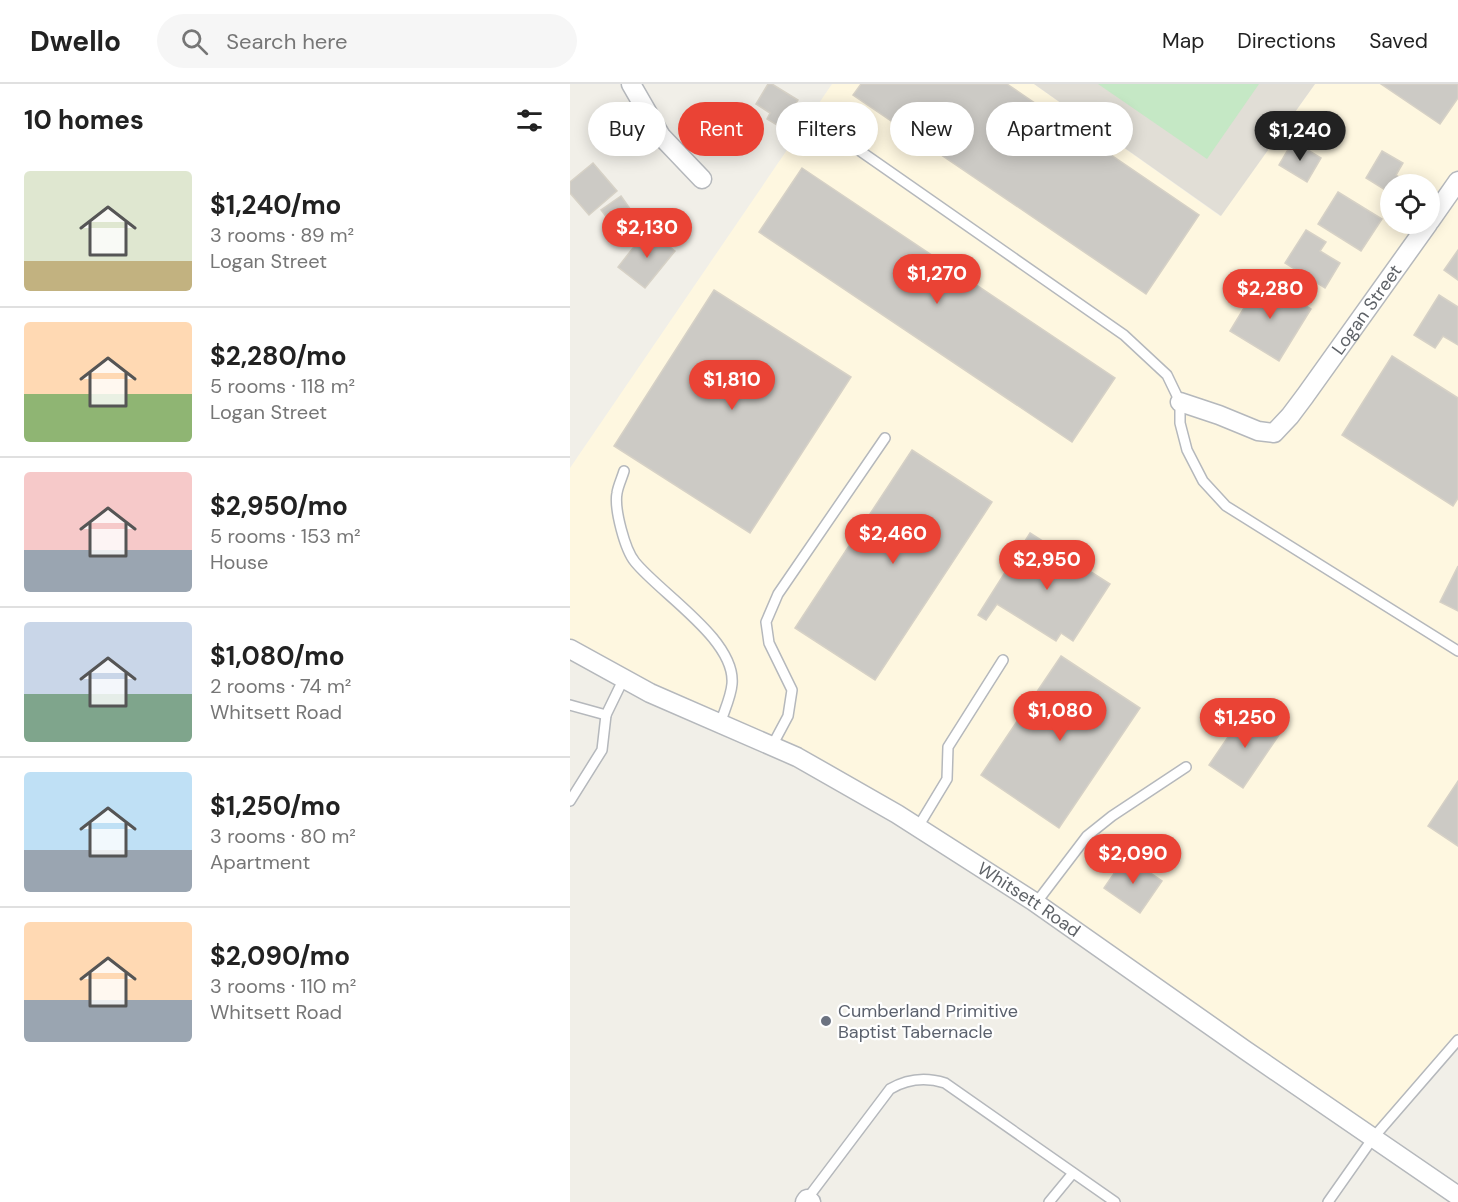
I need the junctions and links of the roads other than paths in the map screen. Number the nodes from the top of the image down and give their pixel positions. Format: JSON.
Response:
{"nodes":[{"id":1,"x":631,"y":84,"type":"edge"},
{"id":2,"x":867,"y":156,"type":"edge"},
{"id":3,"x":702,"y":179,"type":"dead end"},
{"id":4,"x":1458,"y":181,"type":"edge"},
{"id":5,"x":1440,"y":206,"type":"edge"},
{"id":6,"x":1420,"y":234,"type":"edge"},
{"id":7,"x":1180,"y":402,"type":"junction"},
{"id":8,"x":885,"y":438,"type":"dead end"},
{"id":9,"x":624,"y":471,"type":"dead end"},
{"id":10,"x":570,"y":649,"type":"edge"},
{"id":11,"x":1458,"y":651,"type":"edge"},
{"id":12,"x":1003,"y":660,"type":"dead end"},
{"id":13,"x":624,"y":678,"type":"junction"},
{"id":14,"x":570,"y":705,"type":"edge"},
{"id":15,"x":606,"y":714,"type":"junction"},
{"id":16,"x":720,"y":724,"type":"junction"},
{"id":17,"x":772,"y":746,"type":"junction"},
{"id":18,"x":1186,"y":766,"type":"dead end"},
{"id":19,"x":570,"y":801,"type":"edge"},
{"id":20,"x":918,"y":827,"type":"junction"},
{"id":21,"x":1036,"y":903,"type":"junction"},
{"id":22,"x":1458,"y":1040,"type":"edge"},
{"id":23,"x":1373,"y":1138,"type":"junction"},
{"id":24,"x":1072,"y":1173,"type":"junction"},
{"id":25,"x":1458,"y":1196,"type":"edge"},
{"id":26,"x":808,"y":1201,"type":"edge"},
{"id":27,"x":1049,"y":1202,"type":"edge"},
{"id":28,"x":1114,"y":1202,"type":"edge"},
{"id":29,"x":1328,"y":1202,"type":"edge"}],
"edges":[{"from":1,"to":3,"type":"street"},
{"from":2,"to":7,"type":"lane"},
{"from":4,"to":5,"type":"street","name":"Logan Street"},
{"from":6,"to":7,"type":"street","name":"Logan Street"},
{"from":7,"to":11,"type":"lane"},
{"from":8,"to":17,"type":"lane"},
{"from":9,"to":16,"type":"lane"},
{"from":10,"to":13,"type":"street","name":"Whitsett Road"},
{"from":12,"to":20,"type":"lane"},
{"from":13,"to":15,"type":"lane"},
{"from":13,"to":16,"type":"street","name":"Whitsett Road"},
{"from":14,"to":15,"type":"lane"},
{"from":15,"to":19,"type":"lane"},
{"from":16,"to":17,"type":"street","name":"Whitsett Road"},
{"from":17,"to":20,"type":"street","name":"Whitsett Road"},
{"from":18,"to":21,"type":"lane"},
{"from":20,"to":21,"type":"street","name":"Whitsett Road"},
{"from":21,"to":23,"type":"street","name":"Whitsett Road"},
{"from":22,"to":23,"type":"lane"},
{"from":23,"to":25,"type":"street","name":"Whitsett Road"},
{"from":23,"to":29,"type":"lane"},
{"from":24,"to":26,"type":"lane"},
{"from":24,"to":27,"type":"lane"},
{"from":24,"to":28,"type":"lane"}]}
